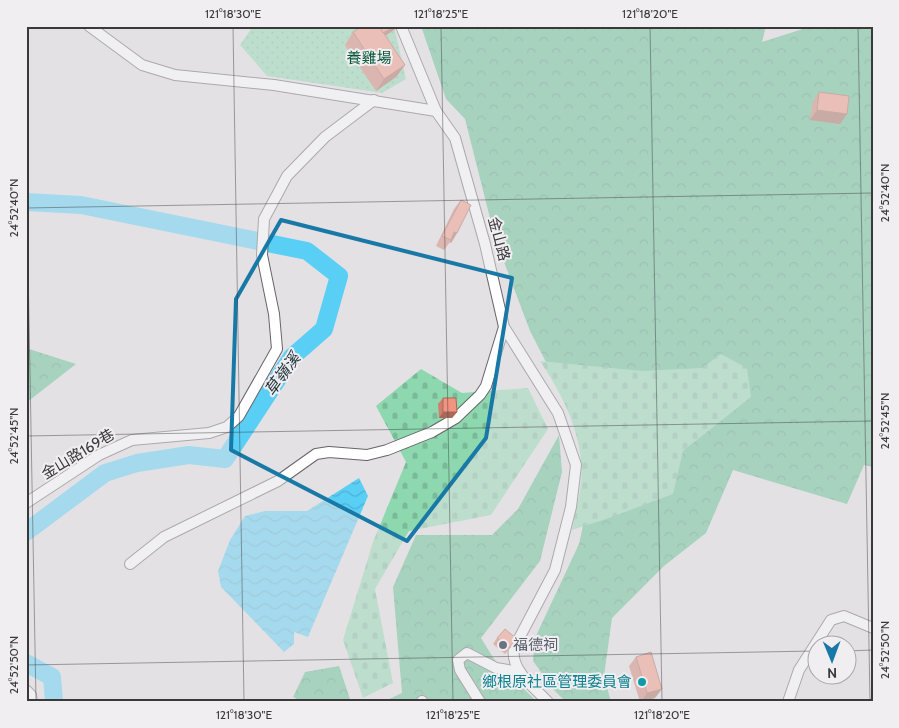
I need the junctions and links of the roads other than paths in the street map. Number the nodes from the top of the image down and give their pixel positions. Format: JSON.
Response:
{"nodes":[{"id":1,"x":89,"y":26,"type":"edge"},
{"id":2,"x":401,"y":26,"type":"edge"},
{"id":3,"x":374,"y":100,"type":"junction"},
{"id":4,"x":436,"y":111,"type":"junction"},
{"id":5,"x":504,"y":327,"type":"junction"},
{"id":6,"x":26,"y":503,"type":"edge"},
{"id":7,"x":130,"y":564,"type":"dead end"},
{"id":8,"x":873,"y":628,"type":"edge"},
{"id":9,"x":520,"y":672,"type":"junction"},
{"id":10,"x":26,"y":690,"type":"edge"},
{"id":11,"x":32,"y":702,"type":"edge"},
{"id":12,"x":480,"y":702,"type":"edge"},
{"id":13,"x":548,"y":702,"type":"edge"},
{"id":14,"x":788,"y":702,"type":"edge"}],
"edges":[{"from":1,"to":3,"type":"street"},
{"from":2,"to":4,"type":"street","name":"金山路"},
{"from":3,"to":4,"type":"street"},
{"from":3,"to":6,"type":"street","name":"金山路169巷"},
{"from":4,"to":5,"type":"street","name":"金山路"},
{"from":5,"to":7,"type":"street"},
{"from":5,"to":9,"type":"street","name":"金山路"},
{"from":8,"to":14,"type":"street"},
{"from":9,"to":12,"type":"street"},
{"from":9,"to":13,"type":"street","name":"金山路"},
{"from":10,"to":11,"type":"street"}]}
